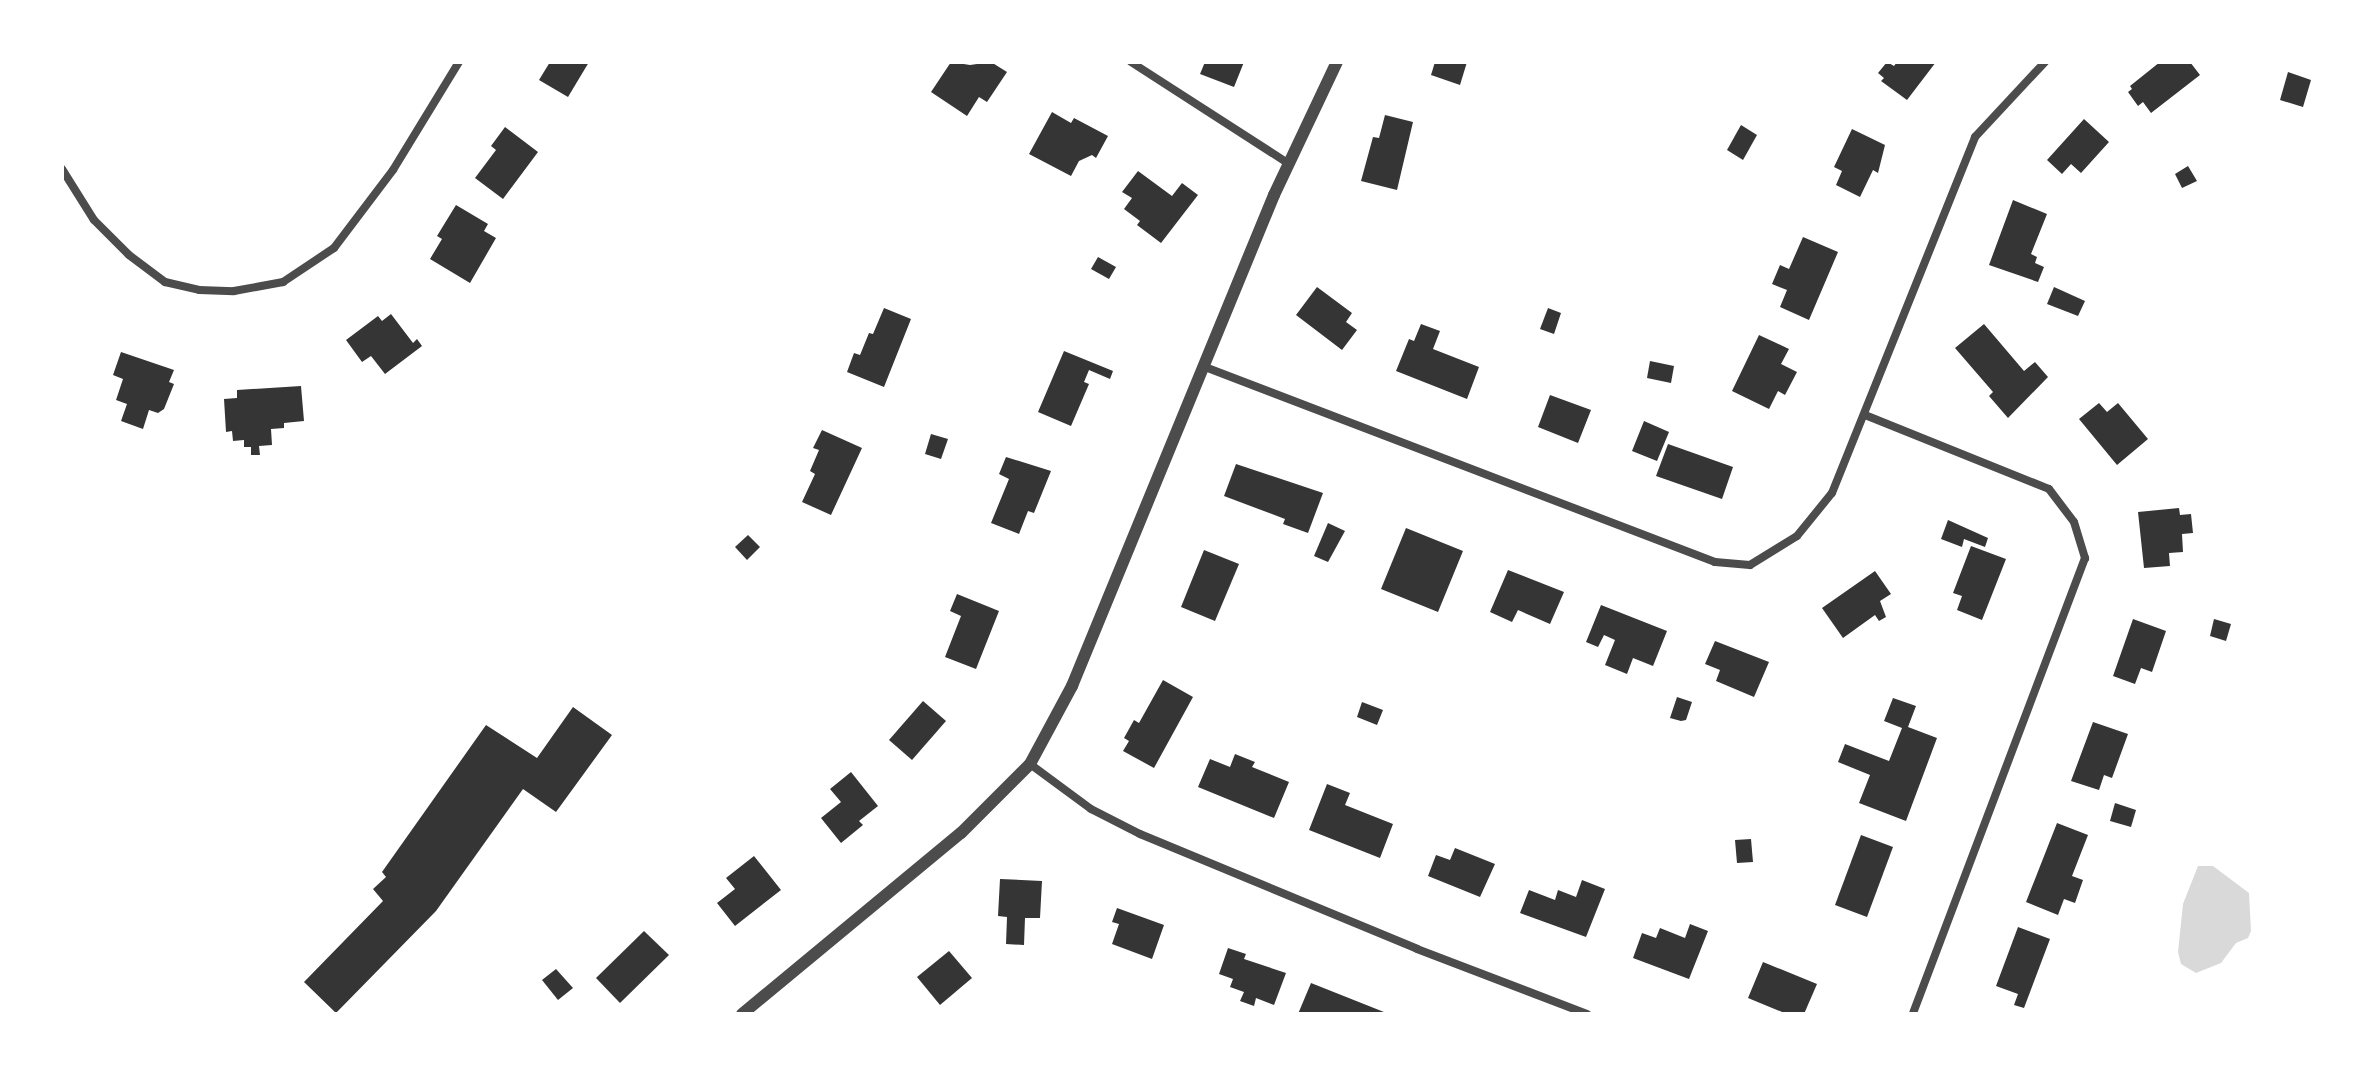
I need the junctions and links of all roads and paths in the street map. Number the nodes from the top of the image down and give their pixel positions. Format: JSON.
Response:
{"nodes":[{"id":1,"x":459,"y":62,"type":"edge"},
{"id":2,"x":1131,"y":62,"type":"edge"},
{"id":3,"x":1337,"y":62,"type":"edge"},
{"id":4,"x":2045,"y":62,"type":"edge"},
{"id":5,"x":1288,"y":163,"type":"junction"},
{"id":6,"x":62,"y":169,"type":"edge"},
{"id":7,"x":1205,"y":367,"type":"junction"},
{"id":8,"x":1865,"y":415,"type":"junction"},
{"id":9,"x":1030,"y":764,"type":"junction"},
{"id":10,"x":742,"y":1014,"type":"edge"},
{"id":11,"x":1587,"y":1014,"type":"edge"},
{"id":12,"x":1913,"y":1014,"type":"edge"}],
"edges":[{"from":1,"to":6,"type":"street"},
{"from":2,"to":5,"type":"street"},
{"from":3,"to":5,"type":"street"},
{"from":4,"to":8,"type":"street"},
{"from":5,"to":7,"type":"street"},
{"from":7,"to":8,"type":"street"},
{"from":7,"to":9,"type":"street"},
{"from":8,"to":12,"type":"street"},
{"from":9,"to":10,"type":"street"},
{"from":9,"to":11,"type":"street"}]}
